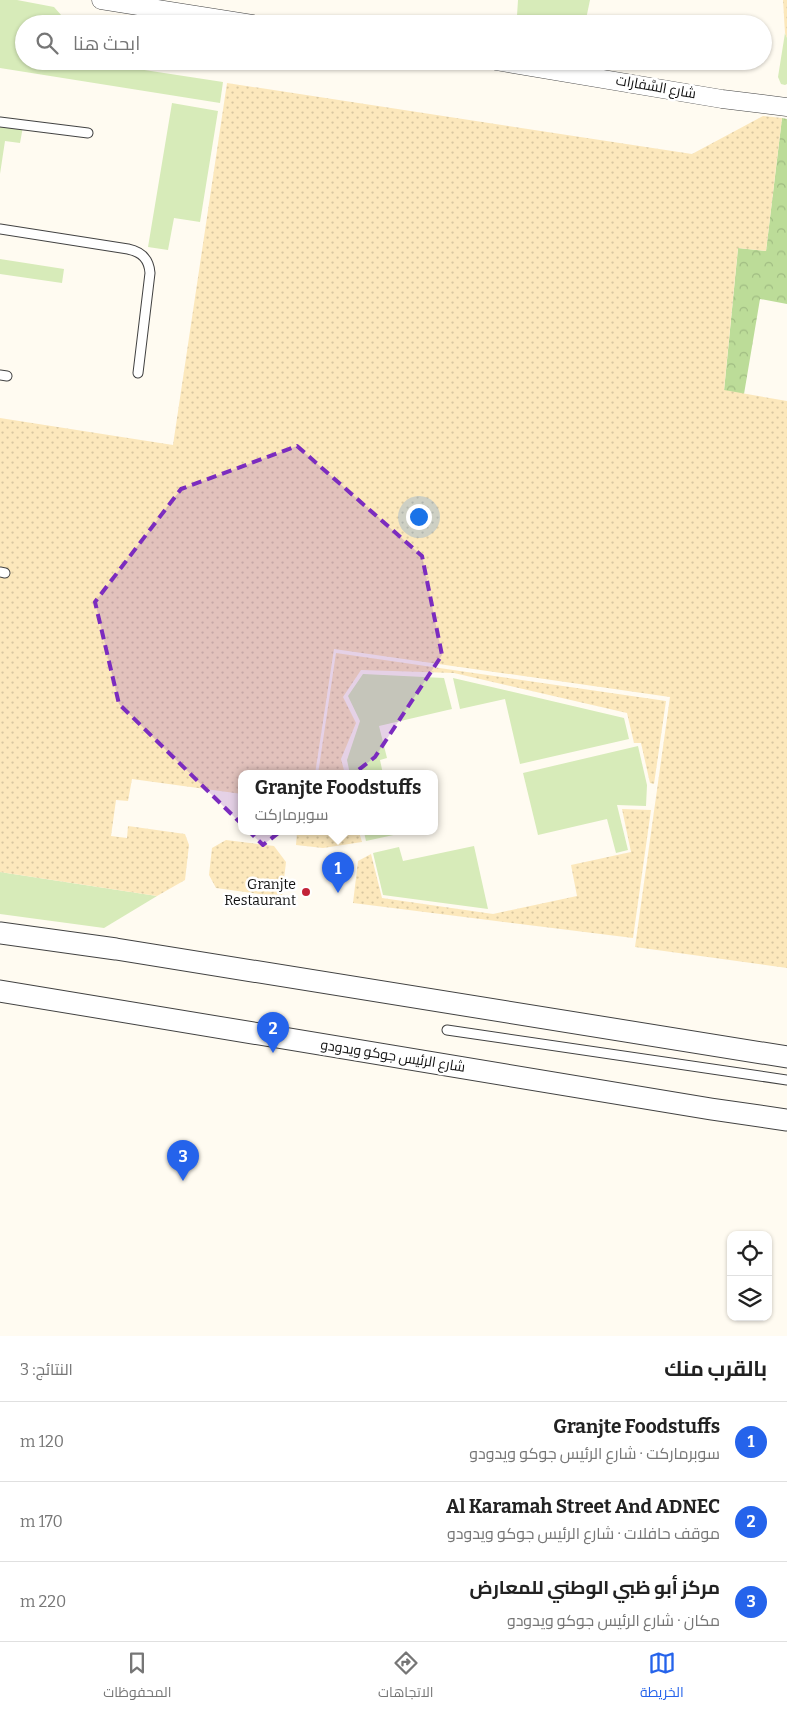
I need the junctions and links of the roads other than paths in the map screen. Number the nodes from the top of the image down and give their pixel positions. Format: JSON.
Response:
{"nodes":[{"id":1,"x":101,"y":0,"type":"edge"},
{"id":2,"x":195,"y":15,"type":"edge"},
{"id":3,"x":550,"y":70,"type":"edge"},
{"id":4,"x":787,"y":107,"type":"edge"},
{"id":5,"x":0,"y":122,"type":"edge"},
{"id":6,"x":88,"y":133,"type":"dead end"},
{"id":7,"x":0,"y":229,"type":"edge"},
{"id":8,"x":138,"y":373,"type":"dead end"},
{"id":9,"x":0,"y":933,"type":"edge"},
{"id":10,"x":0,"y":991,"type":"edge"},
{"id":11,"x":447,"y":1030,"type":"dead end"},
{"id":12,"x":787,"y":1057,"type":"edge"},
{"id":13,"x":787,"y":1080,"type":"edge"},
{"id":14,"x":786,"y":1120,"type":"edge"}],
"edges":[{"from":1,"to":2,"type":"street"},
{"from":3,"to":4,"type":"street","name":"شارع السَّفارات"},
{"from":5,"to":6,"type":"lane"},
{"from":7,"to":8,"type":"lane"},
{"from":9,"to":12,"type":"street"},
{"from":10,"to":14,"type":"street","name":"شارع الرئيس جوكو ويدودو"},
{"from":11,"to":13,"type":"lane"}]}
